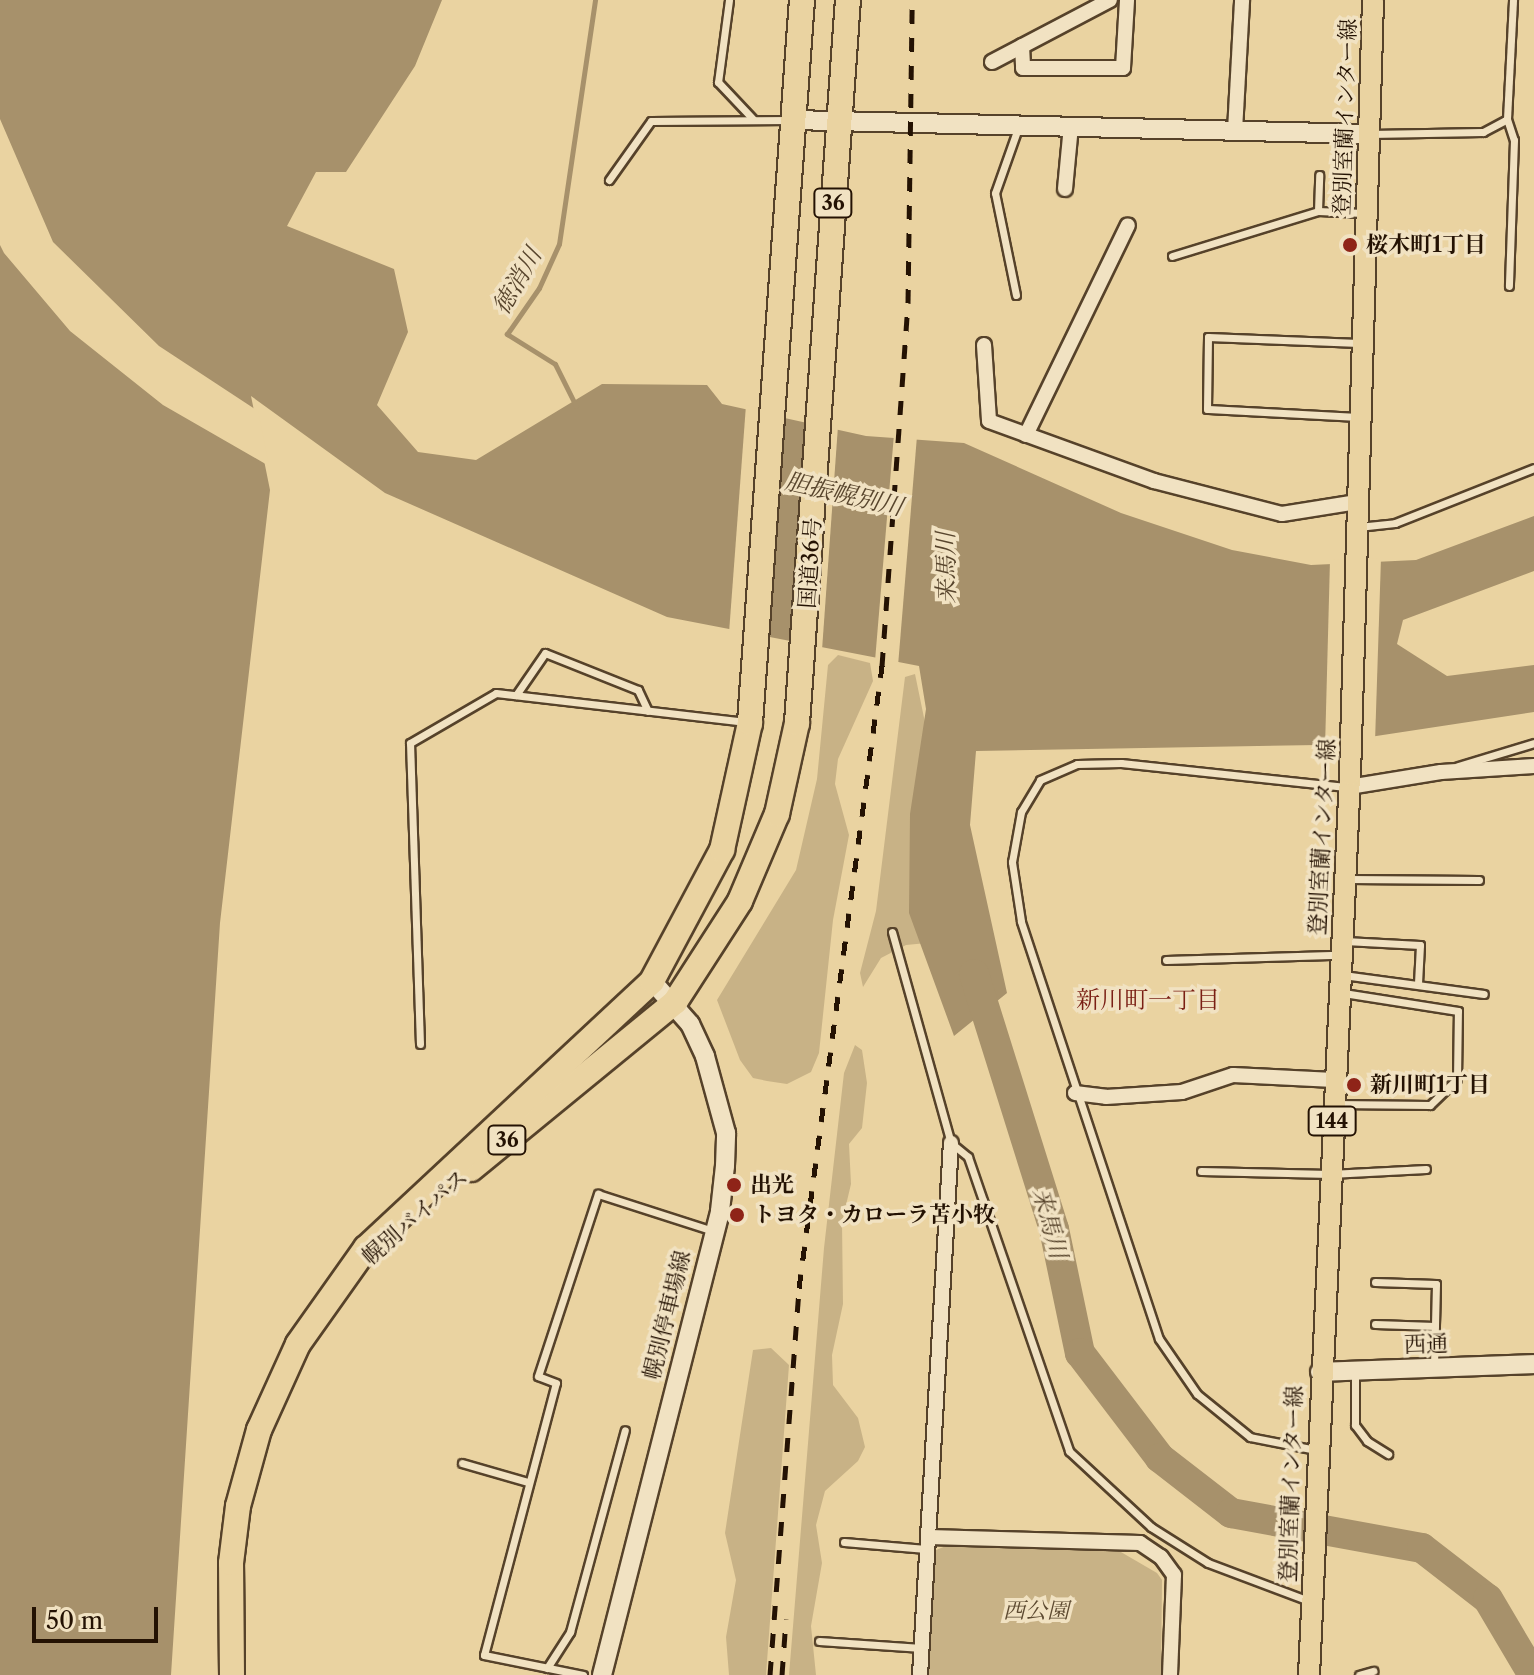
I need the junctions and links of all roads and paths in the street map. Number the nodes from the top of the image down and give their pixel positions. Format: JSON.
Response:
{"nodes":[{"id":1,"x":729,"y":0,"type":"edge"},
{"id":2,"x":802,"y":0,"type":"edge"},
{"id":3,"x":848,"y":0,"type":"edge"},
{"id":4,"x":1110,"y":0,"type":"edge"},
{"id":5,"x":1127,"y":0,"type":"edge"},
{"id":6,"x":1242,"y":0,"type":"edge"},
{"id":7,"x":1373,"y":0,"type":"edge"},
{"id":8,"x":1513,"y":0,"type":"edge"},
{"id":9,"x":1022,"y":46,"type":"junction"},
{"id":10,"x":992,"y":62,"type":"dead end"},
{"id":11,"x":1507,"y":119,"type":"junction"},
{"id":12,"x":753,"y":120,"type":"junction"},
{"id":13,"x":792,"y":120,"type":"junction"},
{"id":14,"x":838,"y":123,"type":"junction"},
{"id":15,"x":1020,"y":123,"type":"junction"},
{"id":16,"x":1071,"y":126,"type":"junction"},
{"id":17,"x":1235,"y":131,"type":"junction"},
{"id":18,"x":1368,"y":134,"type":"junction"},
{"id":19,"x":1319,"y":175,"type":"dead end"},
{"id":20,"x":609,"y":180,"type":"dead end"},
{"id":21,"x":1065,"y":189,"type":"dead end"},
{"id":22,"x":1318,"y":211,"type":"junction"},
{"id":23,"x":1366,"y":213,"type":"junction"},
{"id":24,"x":1128,"y":225,"type":"dead end"},
{"id":25,"x":1172,"y":256,"type":"dead end"},
{"id":26,"x":1509,"y":286,"type":"dead end"},
{"id":27,"x":1016,"y":295,"type":"dead end"},
{"id":28,"x":1362,"y":343,"type":"junction"},
{"id":29,"x":984,"y":345,"type":"dead end"},
{"id":30,"x":1359,"y":417,"type":"junction"},
{"id":31,"x":1026,"y":435,"type":"junction"},
{"id":32,"x":1534,"y":468,"type":"edge"},
{"id":33,"x":1357,"y":502,"type":"junction"},
{"id":34,"x":1356,"y":532,"type":"junction"},
{"id":35,"x":516,"y":695,"type":"junction"},
{"id":36,"x":648,"y":711,"type":"junction"},
{"id":37,"x":750,"y":723,"type":"junction"},
{"id":38,"x":1534,"y":743,"type":"edge"},
{"id":39,"x":1534,"y":766,"type":"edge"},
{"id":40,"x":1441,"y":772,"type":"junction"},
{"id":41,"x":1350,"y":781,"type":"junction"},
{"id":42,"x":1345,"y":878,"type":"junction"},
{"id":43,"x":1479,"y":880,"type":"dead end"},
{"id":44,"x":892,"y":932,"type":"dead end"},
{"id":45,"x":1166,"y":960,"type":"dead end"},
{"id":46,"x":1340,"y":966,"type":"junction"},
{"id":47,"x":652,"y":981,"type":"junction"},
{"id":48,"x":1418,"y":984,"type":"junction"},
{"id":49,"x":1484,"y":994,"type":"dead end"},
{"id":50,"x":675,"y":1002,"type":"junction"},
{"id":51,"x":420,"y":1044,"type":"dead end"},
{"id":52,"x":1334,"y":1080,"type":"junction"},
{"id":53,"x":1075,"y":1093,"type":"junction"},
{"id":54,"x":1333,"y":1104,"type":"junction"},
{"id":55,"x":951,"y":1143,"type":"junction"},
{"id":56,"x":1426,"y":1169,"type":"dead end"},
{"id":57,"x":1201,"y":1171,"type":"dead end"},
{"id":58,"x":1330,"y":1174,"type":"junction"},
{"id":59,"x":713,"y":1231,"type":"junction"},
{"id":60,"x":343,"y":1282,"type":"junction"},
{"id":61,"x":1375,"y":1282,"type":"dead end"},
{"id":62,"x":1375,"y":1324,"type":"dead end"},
{"id":63,"x":1435,"y":1326,"type":"junction"},
{"id":64,"x":1534,"y":1364,"type":"edge"},
{"id":65,"x":1434,"y":1368,"type":"junction"},
{"id":66,"x":1355,"y":1371,"type":"junction"},
{"id":67,"x":1320,"y":1372,"type":"junction"},
{"id":68,"x":625,"y":1430,"type":"dead end"},
{"id":69,"x":1388,"y":1454,"type":"dead end"},
{"id":70,"x":1315,"y":1458,"type":"junction"},
{"id":71,"x":462,"y":1463,"type":"dead end"},
{"id":72,"x":528,"y":1482,"type":"junction"},
{"id":73,"x":844,"y":1542,"type":"dead end"},
{"id":74,"x":928,"y":1543,"type":"junction"},
{"id":75,"x":1176,"y":1543,"type":"junction"},
{"id":76,"x":1161,"y":1557,"type":"junction"},
{"id":77,"x":1311,"y":1594,"type":"junction"},
{"id":78,"x":819,"y":1641,"type":"dead end"},
{"id":79,"x":922,"y":1648,"type":"junction"},
{"id":80,"x":547,"y":1668,"type":"junction"},
{"id":81,"x":1373,"y":1671,"type":"dead end"},
{"id":82,"x":232,"y":1675,"type":"edge"},
{"id":83,"x":583,"y":1675,"type":"edge"},
{"id":84,"x":602,"y":1675,"type":"edge"},
{"id":85,"x":920,"y":1675,"type":"edge"},
{"id":86,"x":1170,"y":1675,"type":"edge"},
{"id":87,"x":1309,"y":1675,"type":"edge"},
{"id":88,"x":1359,"y":1675,"type":"edge"}],
"edges":[{"from":1,"to":12,"type":"lane"},
{"from":2,"to":13,"type":"highway","number":"36"},
{"from":3,"to":14,"type":"highway","name":"国道36号","number":"36"},
{"from":4,"to":9,"type":"street"},
{"from":5,"to":9,"type":"street"},
{"from":6,"to":17,"type":"street"},
{"from":7,"to":18,"type":"main road","name":"登別室蘭インター線","number":"144"},
{"from":8,"to":11,"type":"lane"},
{"from":9,"to":10,"type":"street"},
{"from":11,"to":18,"type":"lane"},
{"from":11,"to":26,"type":"lane"},
{"from":12,"to":13,"type":"lane"},
{"from":12,"to":20,"type":"lane"},
{"from":13,"to":14,"type":"street"},
{"from":13,"to":37,"type":"highway","number":"36"},
{"from":14,"to":15,"type":"street"},
{"from":14,"to":50,"type":"highway","name":"国道36号","number":"36"},
{"from":15,"to":16,"type":"street"},
{"from":15,"to":27,"type":"lane"},
{"from":16,"to":17,"type":"street"},
{"from":16,"to":21,"type":"street"},
{"from":17,"to":18,"type":"street"},
{"from":18,"to":23,"type":"main road","name":"登別室蘭インター線","number":"144"},
{"from":19,"to":22,"type":"lane"},
{"from":22,"to":23,"type":"lane"},
{"from":22,"to":25,"type":"lane"},
{"from":23,"to":28,"type":"main road","name":"登別室蘭インター線","number":"144"},
{"from":24,"to":31,"type":"street"},
{"from":28,"to":30,"type":"main road","name":"登別室蘭インター線","number":"144"},
{"from":28,"to":30,"type":"lane"},
{"from":29,"to":31,"type":"street"},
{"from":30,"to":33,"type":"main road","name":"登別室蘭インター線","number":"144"},
{"from":31,"to":33,"type":"street"},
{"from":32,"to":34,"type":"lane"},
{"from":33,"to":34,"type":"main road","name":"登別室蘭インター線","number":"144"},
{"from":34,"to":41,"type":"main road","name":"登別室蘭インター線","number":"144"},
{"from":35,"to":36,"type":"lane"},
{"from":35,"to":36,"type":"lane"},
{"from":35,"to":51,"type":"lane"},
{"from":36,"to":37,"type":"lane"},
{"from":37,"to":47,"type":"highway","number":"36"},
{"from":38,"to":40,"type":"lane"},
{"from":39,"to":40,"type":"street"},
{"from":40,"to":41,"type":"street"},
{"from":41,"to":42,"type":"main road","name":"登別室蘭インター線","number":"144"},
{"from":41,"to":53,"type":"lane"},
{"from":42,"to":43,"type":"lane"},
{"from":42,"to":46,"type":"main road","name":"登別室蘭インター線","number":"144"},
{"from":44,"to":55,"type":"lane"},
{"from":45,"to":46,"type":"lane"},
{"from":46,"to":48,"type":"lane"},
{"from":46,"to":48,"type":"lane"},
{"from":46,"to":52,"type":"main road","name":"登別室蘭インター線","number":"144"},
{"from":46,"to":54,"type":"lane"},
{"from":47,"to":50,"type":"street","name":"幌別停車場線"},
{"from":47,"to":60,"type":"highway","name":"幌別バイパス","number":"36"},
{"from":48,"to":49,"type":"lane"},
{"from":50,"to":59,"type":"street","name":"幌別停車場線"},
{"from":50,"to":60,"type":"highway","name":"幌別バイパス","number":"36"},
{"from":52,"to":53,"type":"street"},
{"from":52,"to":54,"type":"main road","name":"登別室蘭インター線","number":"144"},
{"from":53,"to":70,"type":"lane"},
{"from":54,"to":58,"type":"main road","name":"登別室蘭インター線","number":"144"},
{"from":55,"to":74,"type":"street"},
{"from":55,"to":75,"type":"lane"},
{"from":56,"to":58,"type":"lane"},
{"from":57,"to":58,"type":"lane"},
{"from":58,"to":67,"type":"main road","name":"登別室蘭インター線","number":"144"},
{"from":59,"to":72,"type":"lane"},
{"from":59,"to":84,"type":"street","name":"幌別停車場線"},
{"from":60,"to":82,"type":"highway","name":"幌別バイパス","number":"36"},
{"from":61,"to":63,"type":"lane"},
{"from":62,"to":63,"type":"lane"},
{"from":63,"to":65,"type":"lane"},
{"from":64,"to":65,"type":"street","name":"西通"},
{"from":65,"to":66,"type":"street","name":"西通"},
{"from":66,"to":67,"type":"street","name":"西通"},
{"from":66,"to":69,"type":"lane"},
{"from":67,"to":70,"type":"main road","name":"登別室蘭インター線","number":"144"},
{"from":68,"to":80,"type":"lane"},
{"from":70,"to":77,"type":"main road","name":"登別室蘭インター線","number":"144"},
{"from":71,"to":72,"type":"lane"},
{"from":72,"to":80,"type":"lane"},
{"from":73,"to":74,"type":"lane"},
{"from":74,"to":76,"type":"street"},
{"from":74,"to":79,"type":"street"},
{"from":75,"to":76,"type":"lane"},
{"from":75,"to":77,"type":"lane"},
{"from":76,"to":86,"type":"street"},
{"from":77,"to":87,"type":"main road","name":"登別室蘭インター線","number":"144"},
{"from":78,"to":79,"type":"lane"},
{"from":79,"to":85,"type":"street"},
{"from":80,"to":83,"type":"lane"},
{"from":81,"to":88,"type":"lane"}]}
